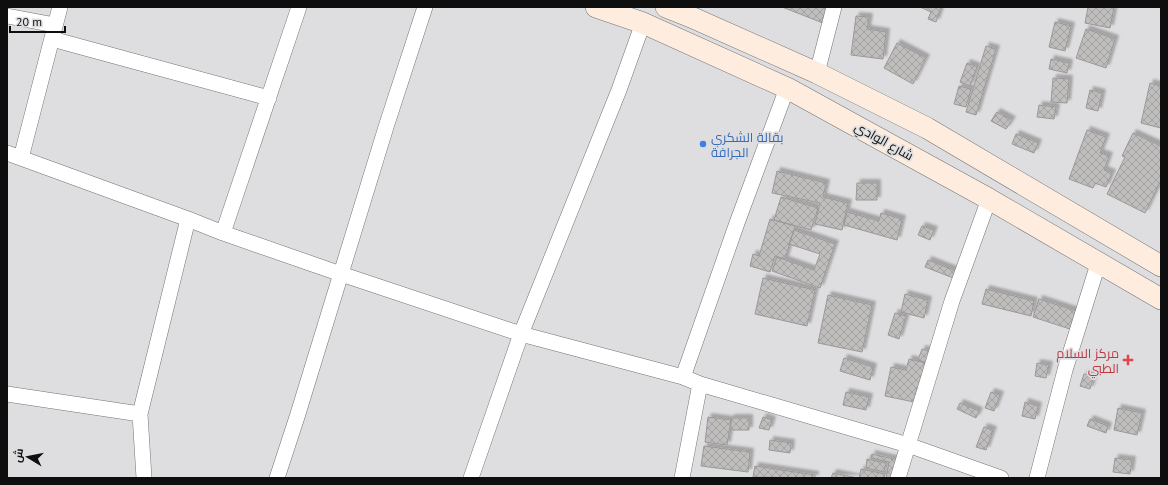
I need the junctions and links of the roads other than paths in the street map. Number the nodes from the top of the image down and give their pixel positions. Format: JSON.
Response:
{"nodes":[{"id":1,"x":60,"y":7,"type":"edge"},
{"id":2,"x":299,"y":7,"type":"edge"},
{"id":3,"x":425,"y":7,"type":"edge"},
{"id":4,"x":596,"y":7,"type":"edge"},
{"id":5,"x":666,"y":7,"type":"edge"},
{"id":6,"x":834,"y":7,"type":"edge"},
{"id":7,"x":692,"y":12,"type":"edge"},
{"id":8,"x":7,"y":16,"type":"edge"},
{"id":9,"x":643,"y":23,"type":"junction"},
{"id":10,"x":54,"y":32,"type":"junction"},
{"id":11,"x":818,"y":73,"type":"junction"},
{"id":12,"x":787,"y":88,"type":"junction"},
{"id":13,"x":269,"y":98,"type":"junction"},
{"id":14,"x":14,"y":156,"type":"edge"},
{"id":15,"x":989,"y":199,"type":"junction"},
{"id":16,"x":188,"y":219,"type":"junction"},
{"id":17,"x":223,"y":233,"type":"junction"},
{"id":18,"x":1098,"y":264,"type":"junction"},
{"id":19,"x":1161,"y":266,"type":"edge"},
{"id":20,"x":341,"y":274,"type":"junction"},
{"id":21,"x":1161,"y":299,"type":"edge"},
{"id":22,"x":521,"y":334,"type":"junction"},
{"id":23,"x":682,"y":377,"type":"junction"},
{"id":24,"x":700,"y":384,"type":"junction"},
{"id":25,"x":7,"y":394,"type":"edge"},
{"id":26,"x":140,"y":414,"type":"junction"},
{"id":27,"x":908,"y":445,"type":"junction"},
{"id":28,"x":144,"y":478,"type":"edge"},
{"id":29,"x":277,"y":478,"type":"edge"},
{"id":30,"x":471,"y":478,"type":"edge"},
{"id":31,"x":682,"y":478,"type":"edge"},
{"id":32,"x":898,"y":478,"type":"edge"},
{"id":33,"x":1001,"y":478,"type":"edge"},
{"id":34,"x":1037,"y":478,"type":"edge"}],
"edges":[{"from":1,"to":10,"type":"street"},
{"from":2,"to":13,"type":"street"},
{"from":3,"to":20,"type":"street"},
{"from":4,"to":9,"type":"main road","name":"شارع الوادي"},
{"from":5,"to":7,"type":"main road"},
{"from":6,"to":11,"type":"street"},
{"from":7,"to":11,"type":"main road"},
{"from":8,"to":10,"type":"street"},
{"from":9,"to":12,"type":"main road","name":"شارع الوادي"},
{"from":9,"to":22,"type":"street"},
{"from":10,"to":13,"type":"street"},
{"from":10,"to":14,"type":"street"},
{"from":11,"to":19,"type":"main road"},
{"from":12,"to":15,"type":"main road","name":"شارع الوادي"},
{"from":12,"to":23,"type":"street"},
{"from":13,"to":17,"type":"street"},
{"from":14,"to":16,"type":"street"},
{"from":15,"to":18,"type":"main road","name":"شارع الوادي"},
{"from":15,"to":27,"type":"street"},
{"from":16,"to":17,"type":"street"},
{"from":16,"to":26,"type":"street"},
{"from":17,"to":20,"type":"street"},
{"from":18,"to":21,"type":"main road","name":"شارع الوادي"},
{"from":18,"to":34,"type":"street"},
{"from":20,"to":22,"type":"street"},
{"from":20,"to":29,"type":"street"},
{"from":22,"to":23,"type":"street"},
{"from":22,"to":30,"type":"street"},
{"from":23,"to":24,"type":"street"},
{"from":24,"to":27,"type":"street"},
{"from":24,"to":31,"type":"street"},
{"from":25,"to":26,"type":"street"},
{"from":26,"to":28,"type":"street"},
{"from":27,"to":32,"type":"street"},
{"from":27,"to":33,"type":"street"}]}
